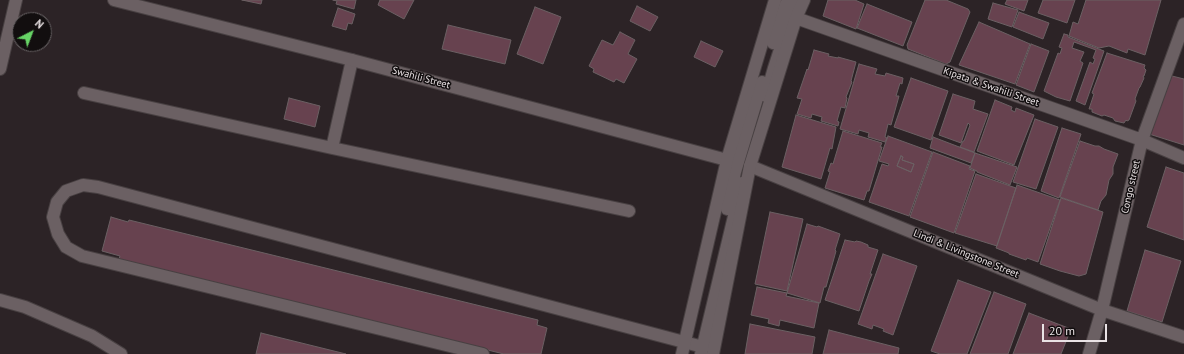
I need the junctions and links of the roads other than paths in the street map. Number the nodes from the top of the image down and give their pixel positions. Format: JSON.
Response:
{"nodes":[{"id":1,"x":16,"y":0,"type":"edge"},
{"id":2,"x":114,"y":0,"type":"edge"},
{"id":3,"x":775,"y":0,"type":"edge"},
{"id":4,"x":788,"y":0,"type":"edge"},
{"id":5,"x":796,"y":0,"type":"edge"},
{"id":6,"x":804,"y":0,"type":"edge"},
{"id":7,"x":796,"y":18,"type":"junction"},
{"id":8,"x":1184,"y":24,"type":"edge"},
{"id":9,"x":352,"y":60,"type":"junction"},
{"id":10,"x":0,"y":69,"type":"edge"},
{"id":11,"x":84,"y":93,"type":"dead end"},
{"id":12,"x":1142,"y":140,"type":"junction"},
{"id":13,"x":332,"y":148,"type":"junction"},
{"id":14,"x":1184,"y":158,"type":"edge"},
{"id":15,"x":727,"y":160,"type":"junction"},
{"id":16,"x":750,"y":166,"type":"junction"},
{"id":17,"x":629,"y":211,"type":"dead end"},
{"id":18,"x":0,"y":300,"type":"edge"},
{"id":19,"x":1102,"y":310,"type":"junction"},
{"id":20,"x":1184,"y":337,"type":"edge"},
{"id":21,"x":696,"y":350,"type":"edge"},
{"id":22,"x":122,"y":354,"type":"edge"},
{"id":23,"x":484,"y":354,"type":"edge"},
{"id":24,"x":1089,"y":354,"type":"edge"}],
"edges":[{"from":1,"to":10,"type":"street"},
{"from":2,"to":9,"type":"street","name":"Swahili Street"},
{"from":3,"to":15,"type":"street"},
{"from":4,"to":21,"type":"street"},
{"from":5,"to":21,"type":"street"},
{"from":6,"to":7,"type":"street"},
{"from":7,"to":12,"type":"street","name":"Kipata & Swahili Street"},
{"from":7,"to":16,"type":"street"},
{"from":8,"to":12,"type":"street","name":"Congo street"},
{"from":9,"to":13,"type":"street"},
{"from":9,"to":15,"type":"street","name":"Swahili Street"},
{"from":11,"to":13,"type":"street"},
{"from":12,"to":14,"type":"street","name":"Kipata & Swahili Street"},
{"from":12,"to":19,"type":"street","name":"Congo street"},
{"from":13,"to":17,"type":"street"},
{"from":15,"to":21,"type":"street"},
{"from":16,"to":19,"type":"street","name":"Lindi & Livingstone Street"},
{"from":16,"to":21,"type":"street"},
{"from":18,"to":22,"type":"street"},
{"from":19,"to":20,"type":"street","name":"Lindi & Livingstone Street"},
{"from":19,"to":24,"type":"street","name":"Congo street"},
{"from":21,"to":23,"type":"street"}]}
